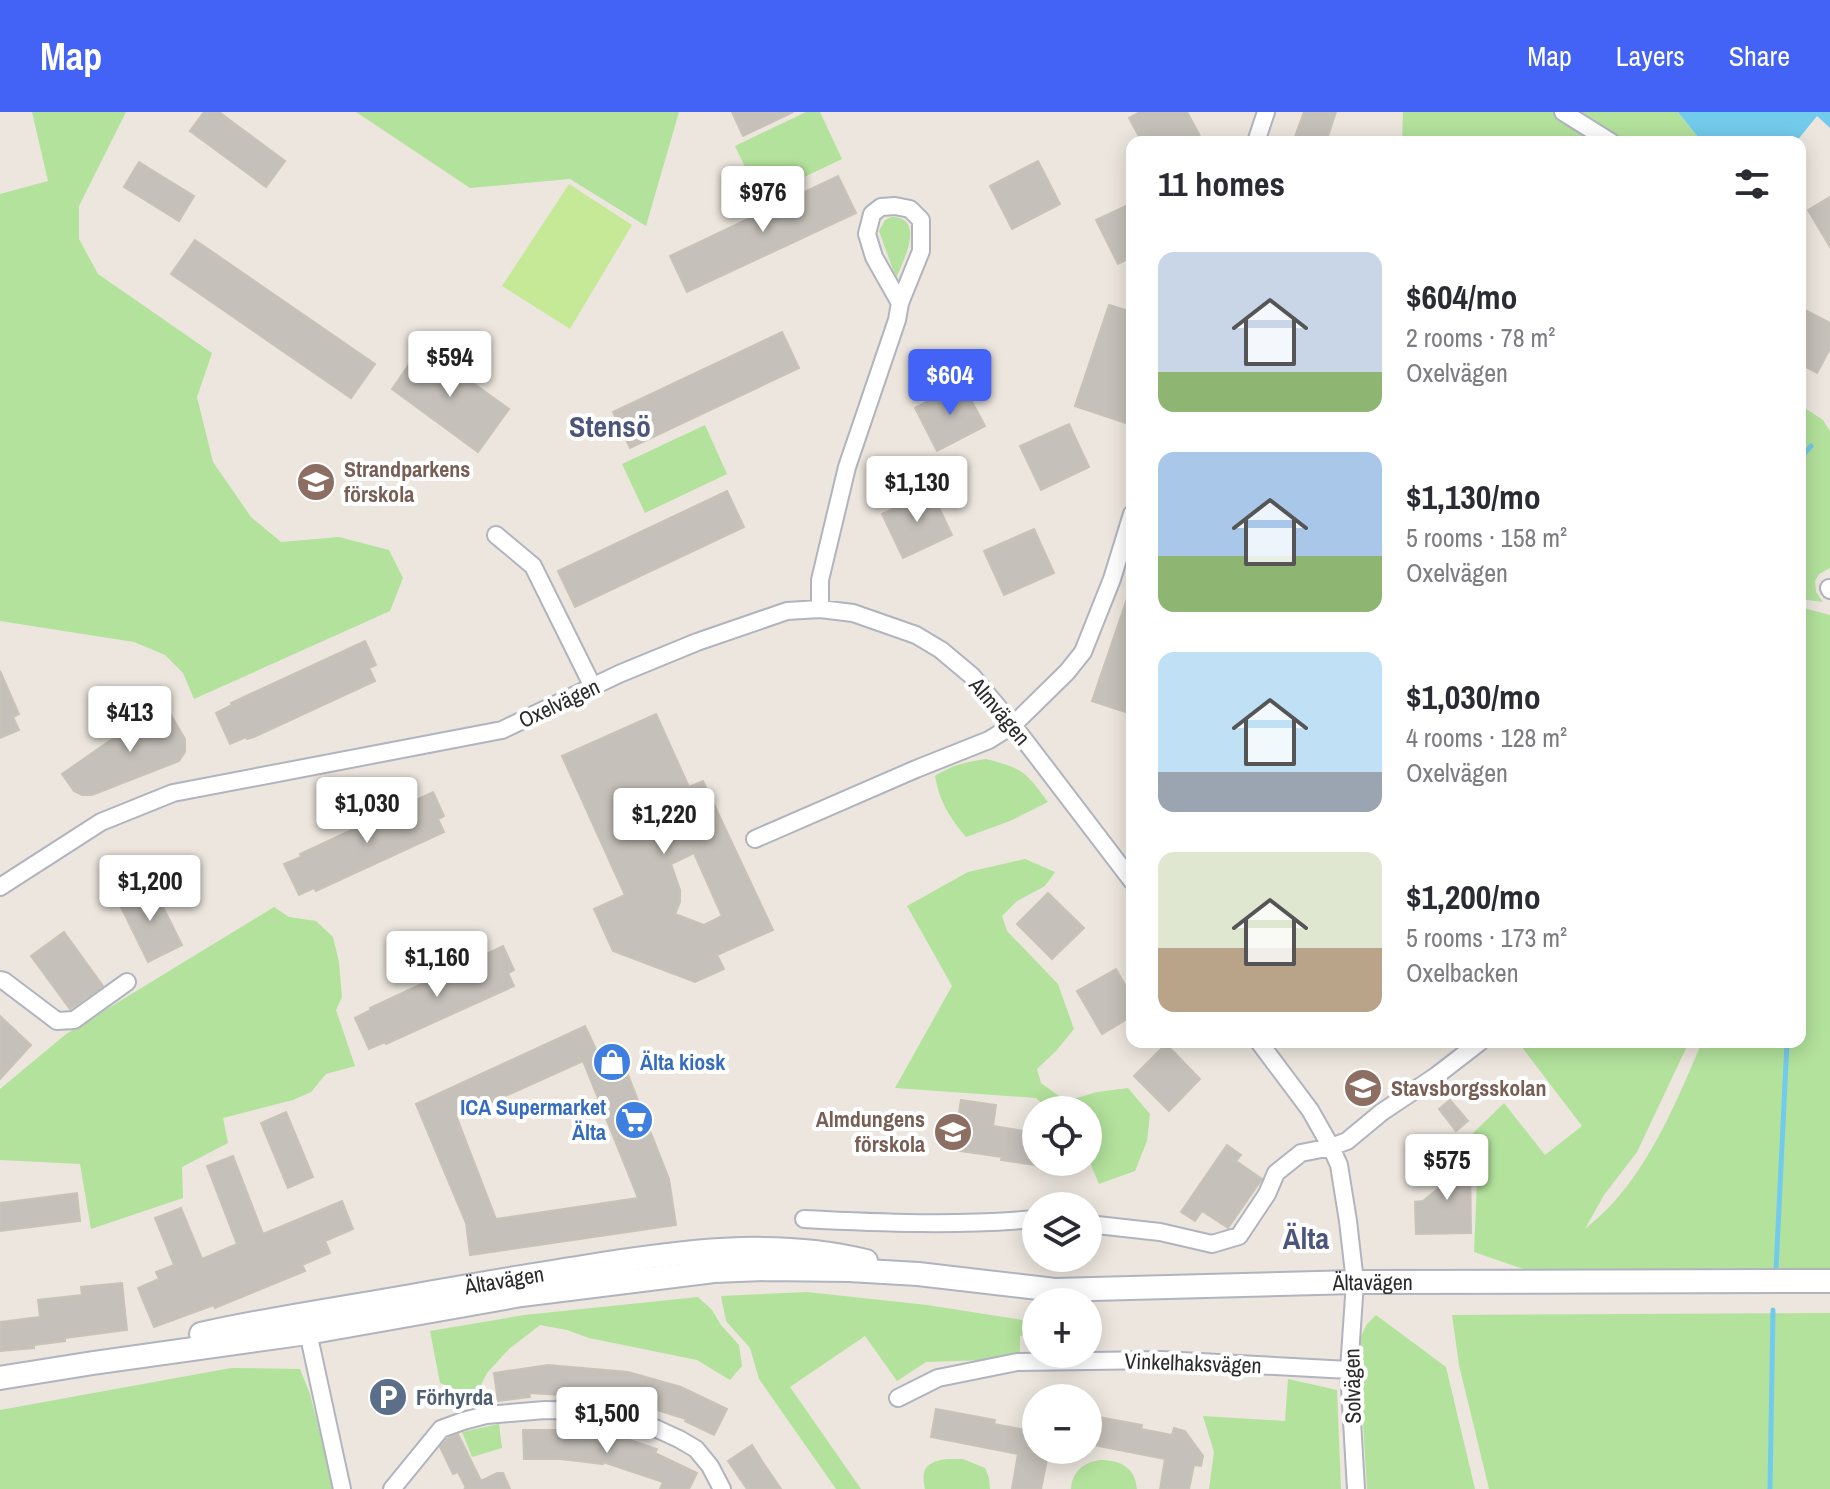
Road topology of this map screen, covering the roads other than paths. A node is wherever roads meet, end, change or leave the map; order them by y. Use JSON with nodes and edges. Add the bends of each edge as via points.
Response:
{"nodes":[{"id":1,"x":1266,"y":112,"type":"edge"},
{"id":2,"x":1563,"y":112,"type":"edge"},
{"id":3,"x":1258,"y":136,"type":"edge"},
{"id":4,"x":1601,"y":136,"type":"edge"},
{"id":5,"x":900,"y":303,"type":"junction"},
{"id":6,"x":1126,"y":534,"type":"edge"},
{"id":7,"x":496,"y":535,"type":"dead end"},
{"id":8,"x":820,"y":609,"type":"junction"},
{"id":9,"x":593,"y":687,"type":"junction"},
{"id":10,"x":1013,"y":725,"type":"junction"},
{"id":11,"x":755,"y":839,"type":"dead end"},
{"id":12,"x":1126,"y":873,"type":"edge"},
{"id":13,"x":0,"y":887,"type":"edge"},
{"id":14,"x":0,"y":980,"type":"edge"},
{"id":15,"x":127,"y":982,"type":"dead end"},
{"id":16,"x":1264,"y":1048,"type":"edge"},
{"id":17,"x":1472,"y":1048,"type":"edge"},
{"id":18,"x":1331,"y":1147,"type":"junction"},
{"id":19,"x":804,"y":1219,"type":"dead end"},
{"id":20,"x":1022,"y":1220,"type":"edge"},
{"id":21,"x":1102,"y":1226,"type":"edge"},
{"id":22,"x":1830,"y":1281,"type":"edge"},
{"id":23,"x":1355,"y":1282,"type":"junction"},
{"id":24,"x":306,"y":1324,"type":"junction"},
{"id":25,"x":1349,"y":1370,"type":"junction"},
{"id":26,"x":0,"y":1378,"type":"edge"},
{"id":27,"x":898,"y":1398,"type":"dead end"},
{"id":28,"x":342,"y":1489,"type":"edge"},
{"id":29,"x":392,"y":1489,"type":"edge"},
{"id":30,"x":722,"y":1489,"type":"edge"},
{"id":31,"x":1356,"y":1489,"type":"edge"}],
"edges":[{"from":1,"to":3,"type":"street"},
{"from":2,"to":4,"type":"street"},
{"from":5,"to":5,"type":"street","via":[[867,234],[872,214],[881,207],[910,209],[921,220],[921,251]]},
{"from":5,"to":8,"type":"street","via":[[847,467],[820,580]]},
{"from":6,"to":10,"type":"street","via":[[1083,652]]},
{"from":7,"to":9,"type":"street","via":[[533,566]]},
{"from":8,"to":9,"type":"street","name":"Oxelvägen","via":[[787,611]]},
{"from":8,"to":10,"type":"street","name":"Almvägen","via":[[853,613],[916,635],[941,650],[972,676]]},
{"from":9,"to":13,"type":"street","name":"Oxelvägen","via":[[502,730],[173,793],[101,822]]},
{"from":10,"to":11,"type":"street","via":[[989,740]]},
{"from":10,"to":12,"type":"street","name":"Almvägen"},
{"from":14,"to":15,"type":"street","via":[[57,1021],[74,1020]]},
{"from":16,"to":18,"type":"street"},
{"from":17,"to":18,"type":"street","via":[[1347,1141]]},
{"from":18,"to":21,"type":"street","via":[[1301,1153],[1276,1173],[1239,1236],[1212,1244]]},
{"from":18,"to":23,"type":"street","via":[[1339,1165]]},
{"from":19,"to":20,"type":"street","via":[[977,1224]]},
{"from":22,"to":23,"type":"main road","name":"Ältavägen"},
{"from":23,"to":24,"type":"main road","name":"Ältavägen","via":[[1055,1290],[918,1274],[765,1269],[685,1274]]},
{"from":23,"to":25,"type":"street","name":"Solvägen"},
{"from":24,"to":26,"type":"main road","name":"Ältavägen","via":[[261,1321],[93,1363]]},
{"from":24,"to":28,"type":"street"},
{"from":25,"to":27,"type":"street","name":"Vinkelhaksvägen","via":[[1162,1360],[1017,1362],[938,1378]]},
{"from":25,"to":31,"type":"street","name":"Solvägen"},
{"from":29,"to":30,"type":"street","via":[[441,1429],[486,1415],[545,1410],[589,1411],[655,1428],[696,1449]]}]}
